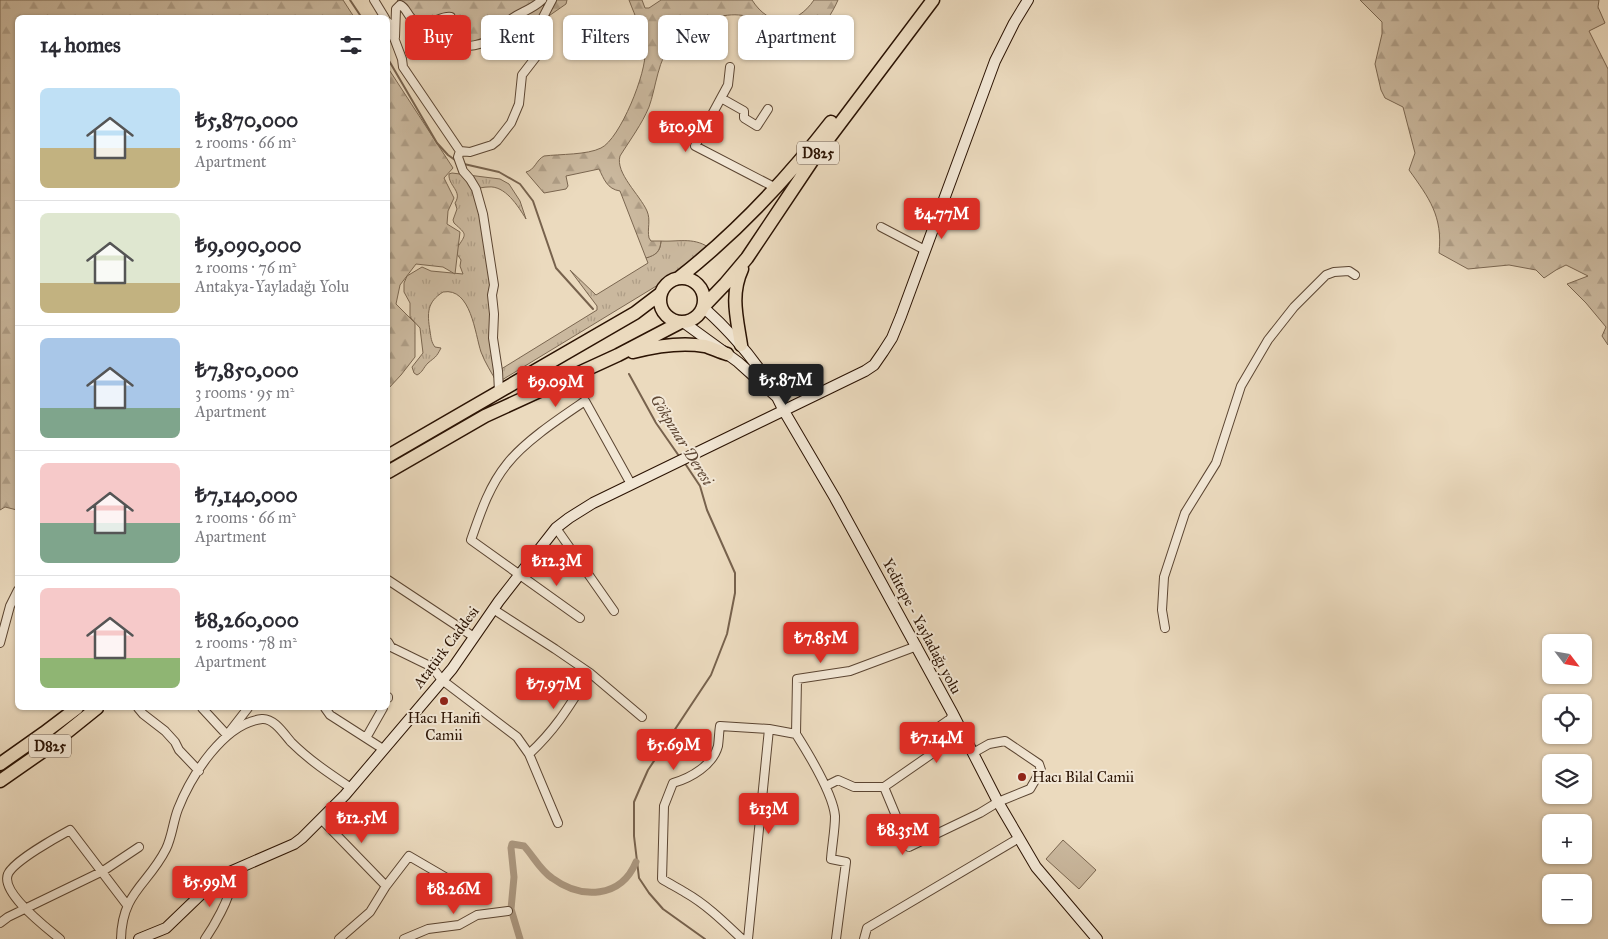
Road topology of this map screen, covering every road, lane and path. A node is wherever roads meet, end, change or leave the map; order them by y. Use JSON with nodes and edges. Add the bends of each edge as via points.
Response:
{"nodes":[{"id":1,"x":374,"y":0,"type":"edge"},
{"id":2,"x":542,"y":0,"type":"edge"},
{"id":3,"x":552,"y":0,"type":"edge"},
{"id":4,"x":922,"y":0,"type":"edge"},
{"id":5,"x":933,"y":0,"type":"edge"},
{"id":6,"x":1028,"y":0,"type":"edge"},
{"id":7,"x":383,"y":15,"type":"edge"},
{"id":8,"x":390,"y":28,"type":"edge"},
{"id":9,"x":394,"y":41,"type":"junction"},
{"id":10,"x":730,"y":67,"type":"dead end"},
{"id":11,"x":721,"y":98,"type":"junction"},
{"id":12,"x":768,"y":109,"type":"dead end"},
{"id":13,"x":459,"y":154,"type":"junction"},
{"id":14,"x":776,"y":188,"type":"junction"},
{"id":15,"x":881,"y":227,"type":"dead end"},
{"id":16,"x":925,"y":250,"type":"junction"},
{"id":17,"x":747,"y":258,"type":"junction"},
{"id":18,"x":1355,"y":275,"type":"dead end"},
{"id":19,"x":680,"y":277,"type":"junction"},
{"id":20,"x":660,"y":294,"type":"junction"},
{"id":21,"x":703,"y":307,"type":"junction"},
{"id":22,"x":682,"y":322,"type":"junction"},
{"id":23,"x":740,"y":345,"type":"junction"},
{"id":24,"x":727,"y":354,"type":"junction"},
{"id":25,"x":618,"y":355,"type":"junction"},
{"id":26,"x":499,"y":392,"type":"junction"},
{"id":27,"x":777,"y":397,"type":"junction"},
{"id":28,"x":784,"y":411,"type":"junction"},
{"id":29,"x":390,"y":455,"type":"edge"},
{"id":30,"x":390,"y":471,"type":"edge"},
{"id":31,"x":631,"y":484,"type":"junction"},
{"id":32,"x":556,"y":528,"type":"junction"},
{"id":33,"x":519,"y":576,"type":"junction"},
{"id":34,"x":390,"y":581,"type":"edge"},
{"id":35,"x":15,"y":596,"type":"edge"},
{"id":36,"x":493,"y":609,"type":"junction"},
{"id":37,"x":614,"y":612,"type":"dead end"},
{"id":38,"x":580,"y":618,"type":"dead end"},
{"id":39,"x":1165,"y":628,"type":"dead end"},
{"id":40,"x":474,"y":637,"type":"junction"},
{"id":41,"x":0,"y":643,"type":"edge"},
{"id":42,"x":917,"y":646,"type":"junction"},
{"id":43,"x":390,"y":647,"type":"edge"},
{"id":44,"x":590,"y":674,"type":"junction"},
{"id":45,"x":442,"y":680,"type":"junction"},
{"id":46,"x":75,"y":710,"type":"edge"},
{"id":47,"x":95,"y":710,"type":"edge"},
{"id":48,"x":140,"y":710,"type":"edge"},
{"id":49,"x":204,"y":710,"type":"edge"},
{"id":50,"x":246,"y":710,"type":"edge"},
{"id":51,"x":326,"y":710,"type":"edge"},
{"id":52,"x":382,"y":710,"type":"edge"},
{"id":53,"x":953,"y":714,"type":"junction"},
{"id":54,"x":642,"y":717,"type":"dead end"},
{"id":55,"x":769,"y":730,"type":"junction"},
{"id":56,"x":796,"y":734,"type":"junction"},
{"id":57,"x":227,"y":735,"type":"junction"},
{"id":58,"x":366,"y":738,"type":"junction"},
{"id":59,"x":383,"y":749,"type":"junction"},
{"id":60,"x":973,"y":753,"type":"junction"},
{"id":61,"x":529,"y":754,"type":"junction"},
{"id":62,"x":0,"y":764,"type":"edge"},
{"id":63,"x":198,"y":771,"type":"junction"},
{"id":64,"x":0,"y":781,"type":"edge"},
{"id":65,"x":826,"y":786,"type":"junction"},
{"id":66,"x":884,"y":787,"type":"junction"},
{"id":67,"x":351,"y":788,"type":"junction"},
{"id":68,"x":998,"y":802,"type":"junction"},
{"id":69,"x":321,"y":819,"type":"junction"},
{"id":70,"x":558,"y":823,"type":"dead end"},
{"id":71,"x":1019,"y":838,"type":"junction"},
{"id":72,"x":139,"y":847,"type":"dead end"},
{"id":73,"x":103,"y":871,"type":"junction"},
{"id":74,"x":225,"y":874,"type":"junction"},
{"id":75,"x":386,"y":886,"type":"junction"},
{"id":76,"x":469,"y":891,"type":"dead end"},
{"id":77,"x":127,"y":905,"type":"junction"},
{"id":78,"x":24,"y":909,"type":"junction"},
{"id":79,"x":508,"y":911,"type":"dead end"},
{"id":80,"x":0,"y":923,"type":"edge"},
{"id":81,"x":60,"y":939,"type":"edge"},
{"id":82,"x":121,"y":939,"type":"edge"},
{"id":83,"x":139,"y":939,"type":"edge"},
{"id":84,"x":205,"y":939,"type":"edge"},
{"id":85,"x":339,"y":939,"type":"edge"},
{"id":86,"x":404,"y":939,"type":"edge"},
{"id":87,"x":742,"y":939,"type":"edge"},
{"id":88,"x":748,"y":939,"type":"edge"},
{"id":89,"x":836,"y":939,"type":"edge"},
{"id":90,"x":864,"y":939,"type":"edge"},
{"id":91,"x":1097,"y":939,"type":"edge"}],
"edges":[{"from":1,"to":7,"type":"street"},
{"from":2,"to":9,"type":"street","via":[[507,22],[490,40],[464,46],[450,39],[451,17],[419,23],[409,17],[400,5],[396,10]]},
{"from":3,"to":13,"type":"street","via":[[542,19],[539,53],[521,76],[519,104],[511,123],[492,145]]},
{"from":4,"to":14,"type":"highway","number":"D825","via":[[830,124]]},
{"from":5,"to":17,"type":"highway","number":"D825","via":[[814,158]]},
{"from":6,"to":16,"type":"main road","name":"Atatürk Caddesi","via":[[991,70]]},
{"from":8,"to":9,"type":"street"},
{"from":9,"to":13,"type":"street","via":[[403,67]]},
{"from":10,"to":11,"type":"street","via":[[730,80]]},
{"from":11,"to":12,"type":"street","via":[[744,111],[744,118],[757,126]]},
{"from":11,"to":14,"type":"street","via":[[695,146]]},
{"from":13,"to":26,"type":"street","via":[[463,171],[476,189],[486,223],[494,285],[493,338]]},
{"from":14,"to":19,"type":"highway","number":"D825","via":[[726,239]]},
{"from":15,"to":16,"type":"street"},
{"from":16,"to":28,"type":"main road","name":"Atatürk Caddesi","via":[[892,338],[874,365]]},
{"from":17,"to":21,"type":"highway","number":"D825"},
{"from":17,"to":23,"type":"highway","via":[[738,277],[734,302]]},
{"from":18,"to":39,"type":"street","via":[[1348,271],[1326,275],[1294,307],[1268,340],[1241,386],[1216,463],[1185,513],[1164,577],[1162,610]]},
{"from":19,"to":20,"type":"highway","via":[[668,282]]},
{"from":19,"to":21,"type":"highway","via":[[700,287]]},
{"from":20,"to":22,"type":"highway","via":[[660,307],[664,313],[674,321]]},
{"from":20,"to":26,"type":"highway","via":[[635,313]]},
{"from":21,"to":22,"type":"highway","via":[[693,319]]},
{"from":21,"to":23,"type":"main road","name":"Yeditepe - Yayladağı yolu"},
{"from":22,"to":24,"type":"main road","name":"Yeditepe - Yayladağı yolu"},
{"from":22,"to":25,"type":"highway"},
{"from":23,"to":27,"type":"main road","name":"Yeditepe - Yayladağı yolu","via":[[765,375]]},
{"from":24,"to":25,"type":"highway","via":[[706,346],[690,345],[653,347]]},
{"from":24,"to":27,"type":"main road","name":"Yeditepe - Yayladağı yolu"},
{"from":25,"to":30,"type":"highway","via":[[485,416]]},
{"from":26,"to":29,"type":"highway"},
{"from":27,"to":28,"type":"main road","name":"Yeditepe - Yayladağı yolu"},
{"from":28,"to":31,"type":"main road","name":"Atatürk Caddesi"},
{"from":28,"to":42,"type":"main road","name":"Yeditepe - Yayladağı yolu"},
{"from":31,"to":32,"type":"main road","name":"Atatürk Caddesi","via":[[580,510]]},
{"from":31,"to":33,"type":"street","via":[[585,401],[523,448],[506,464],[485,500],[471,540]]},
{"from":32,"to":33,"type":"main road","name":"Atatürk Caddesi"},
{"from":32,"to":37,"type":"street"},
{"from":33,"to":36,"type":"main road","name":"Atatürk Caddesi"},
{"from":33,"to":38,"type":"street"},
{"from":34,"to":40,"type":"street"},
{"from":35,"to":41,"type":"street"},
{"from":36,"to":40,"type":"main road","name":"Atatürk Caddesi"},
{"from":36,"to":44,"type":"street"},
{"from":40,"to":45,"type":"main road","name":"Atatürk Caddesi"},
{"from":42,"to":53,"type":"main road","name":"Yeditepe - Yayladağı yolu"},
{"from":42,"to":56,"type":"street","via":[[850,671],[797,679]]},
{"from":43,"to":45,"type":"street","via":[[432,667]]},
{"from":44,"to":54,"type":"street"},
{"from":44,"to":61,"type":"street","via":[[548,737]]},
{"from":45,"to":59,"type":"main road","name":"Atatürk Caddesi"},
{"from":45,"to":61,"type":"street","via":[[517,737]]},
{"from":46,"to":62,"type":"highway","number":"D825"},
{"from":47,"to":64,"type":"highway","number":"D825"},
{"from":48,"to":63,"type":"street","via":[[165,731]]},
{"from":49,"to":57,"type":"street"},
{"from":50,"to":57,"type":"street"},
{"from":51,"to":58,"type":"street"},
{"from":52,"to":58,"type":"street"},
{"from":53,"to":60,"type":"main road","name":"Yeditepe - Yayladağı yolu"},
{"from":53,"to":66,"type":"street","via":[[937,728],[942,744]]},
{"from":55,"to":56,"type":"street"},
{"from":55,"to":87,"type":"street","via":[[720,726],[718,747],[705,766],[673,783],[664,806],[662,879],[712,911]]},
{"from":55,"to":88,"type":"street"},
{"from":56,"to":65,"type":"street"},
{"from":57,"to":63,"type":"street"},
{"from":57,"to":67,"type":"street","via":[[242,725],[270,720],[301,753]]},
{"from":58,"to":59,"type":"street"},
{"from":59,"to":67,"type":"main road","name":"Atatürk Caddesi"},
{"from":60,"to":68,"type":"main road","name":"Yeditepe - Yayladağı yolu"},
{"from":60,"to":68,"type":"street","via":[[988,744],[1005,740],[1039,764],[1041,770],[1030,789]]},
{"from":61,"to":70,"type":"street"},
{"from":63,"to":77,"type":"street","via":[[178,809],[166,849]]},
{"from":65,"to":66,"type":"street","via":[[838,780],[854,786]]},
{"from":65,"to":89,"type":"street","via":[[835,814],[831,859],[846,862]]},
{"from":66,"to":68,"type":"street","via":[[910,847]]},
{"from":67,"to":69,"type":"main road","name":"Atatürk Caddesi"},
{"from":68,"to":71,"type":"main road","name":"Yeditepe - Yayladağı yolu"},
{"from":69,"to":74,"type":"main road","name":"Atatürk Caddesi","via":[[294,844]]},
{"from":69,"to":75,"type":"street"},
{"from":71,"to":90,"type":"street","via":[[867,928]]},
{"from":71,"to":91,"type":"main road","name":"Yeditepe - Yayladağı yolu","via":[[1036,867]]},
{"from":72,"to":73,"type":"street"},
{"from":73,"to":77,"type":"street"},
{"from":73,"to":78,"type":"street"},
{"from":73,"to":78,"type":"street","via":[[70,830],[49,841],[8,873],[7,883]]},
{"from":74,"to":83,"type":"main road","name":"Atatürk Caddesi","via":[[166,928]]},
{"from":74,"to":84,"type":"street","via":[[230,882],[230,891]]},
{"from":75,"to":76,"type":"street","via":[[409,856]]},
{"from":75,"to":85,"type":"street","via":[[370,912]]},
{"from":77,"to":82,"type":"street"},
{"from":78,"to":80,"type":"street"},
{"from":78,"to":81,"type":"street"},
{"from":79,"to":86,"type":"street","via":[[477,915],[459,925],[428,929]]}]}
